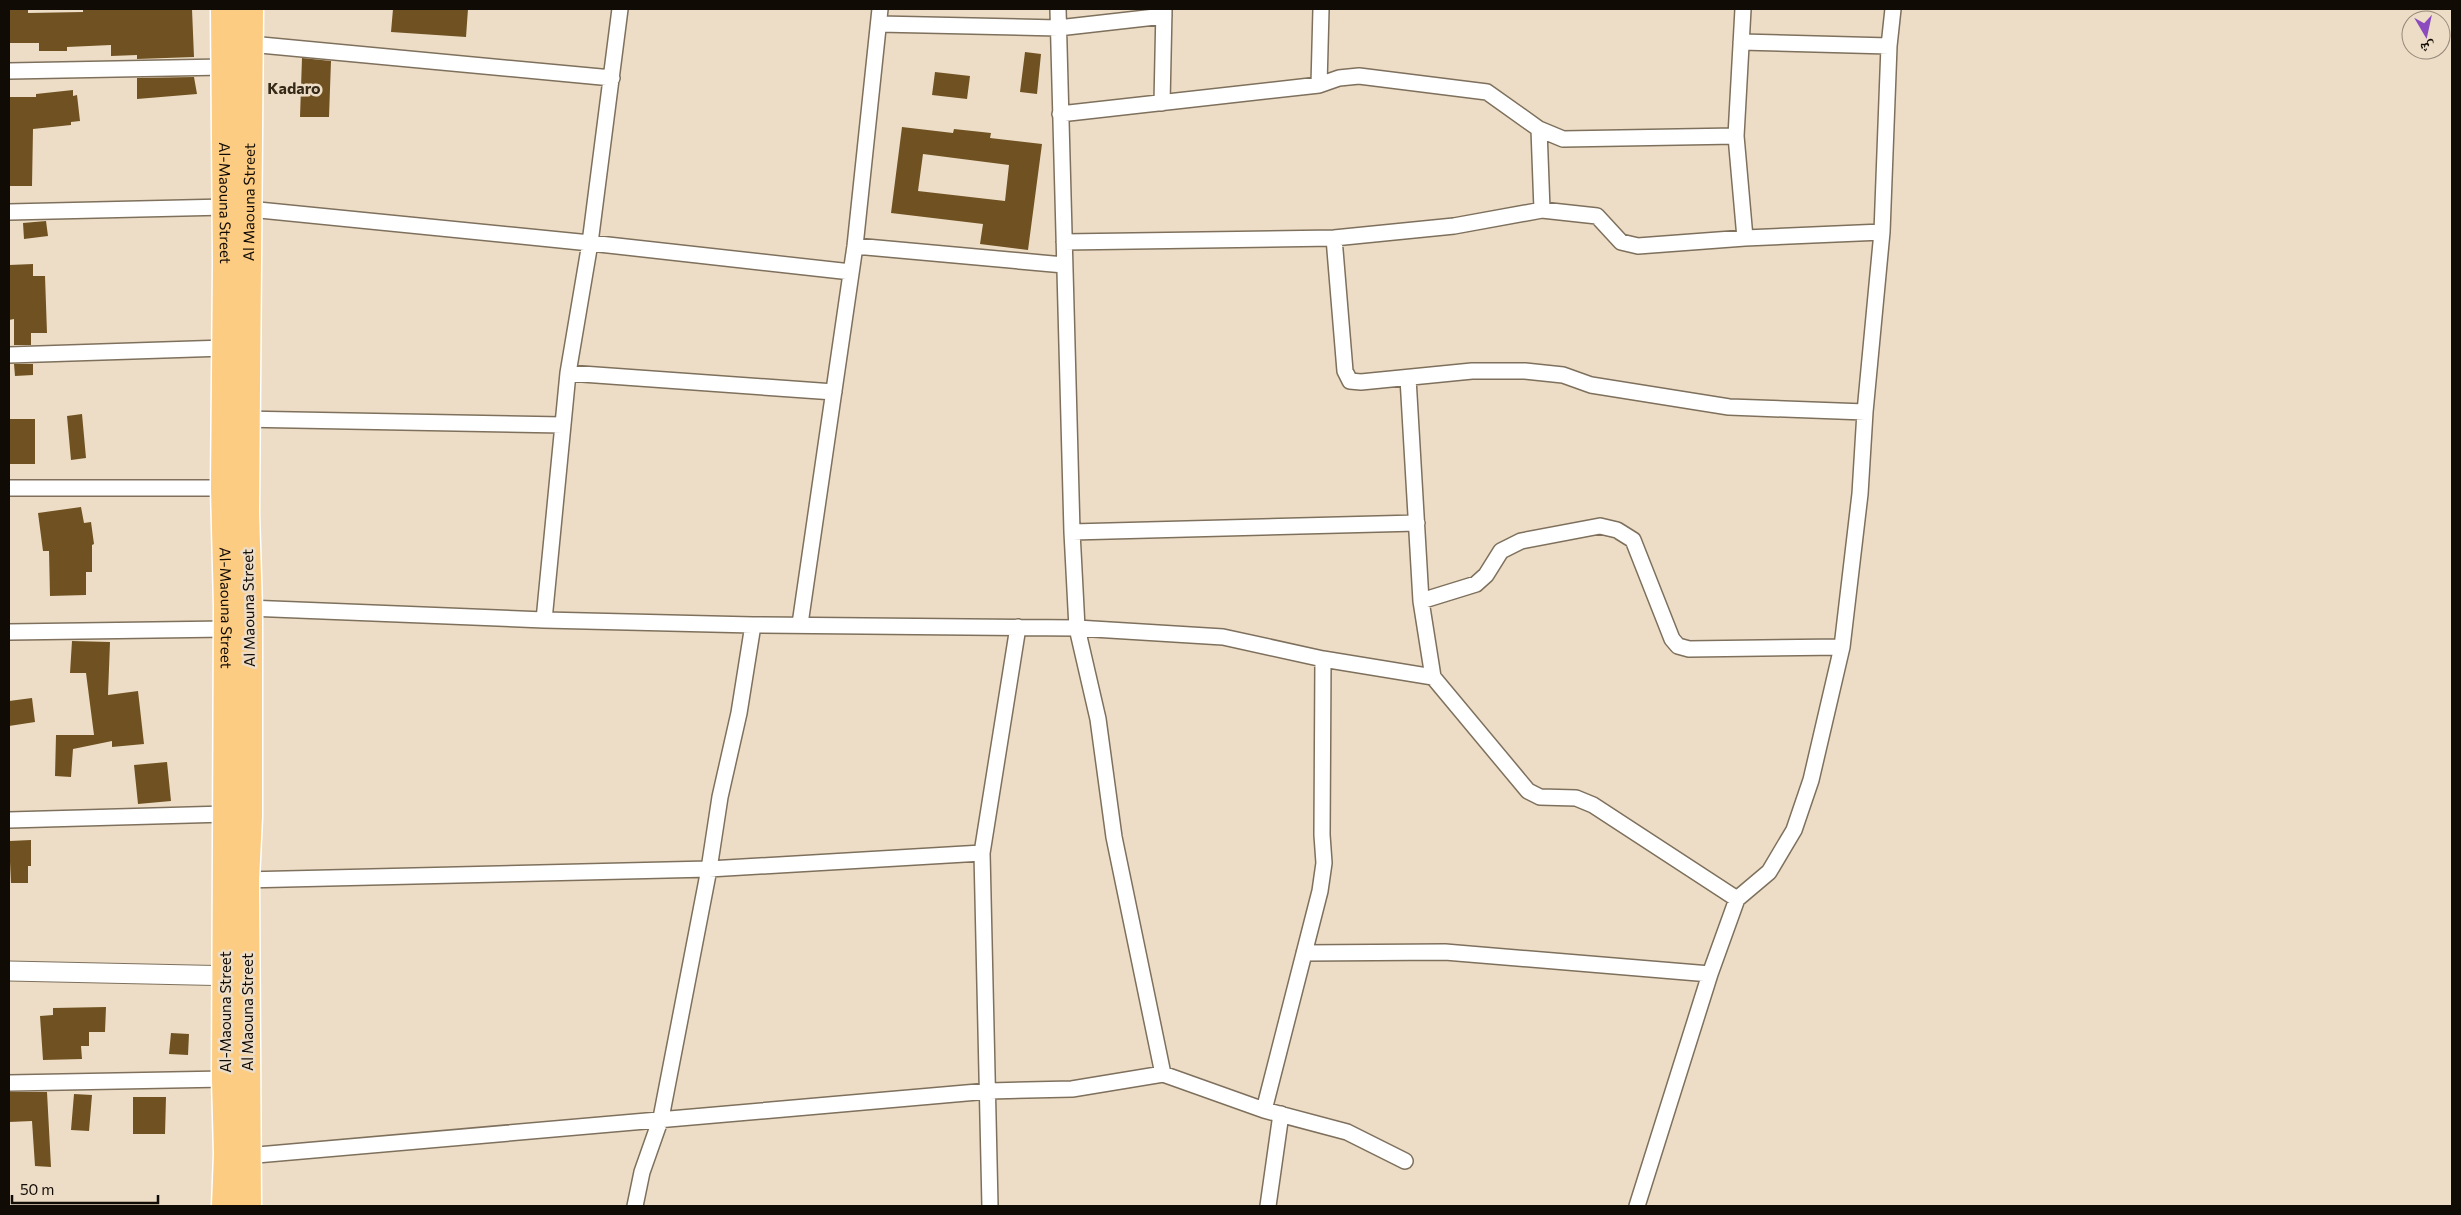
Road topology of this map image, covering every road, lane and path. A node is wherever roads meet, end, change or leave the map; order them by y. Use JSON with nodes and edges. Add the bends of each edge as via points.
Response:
{"nodes":[{"id":1,"x":224,"y":9,"type":"edge"},
{"id":2,"x":250,"y":9,"type":"edge"},
{"id":3,"x":620,"y":9,"type":"edge"},
{"id":4,"x":880,"y":9,"type":"edge"},
{"id":5,"x":1058,"y":9,"type":"edge"},
{"id":6,"x":1321,"y":9,"type":"edge"},
{"id":7,"x":1742,"y":9,"type":"edge"},
{"id":8,"x":1893,"y":9,"type":"edge"},
{"id":9,"x":1164,"y":12,"type":"edge"},
{"id":10,"x":879,"y":24,"type":"junction"},
{"id":11,"x":1058,"y":28,"type":"junction"},
{"id":12,"x":1741,"y":42,"type":"junction"},
{"id":13,"x":250,"y":44,"type":"junction"},
{"id":14,"x":1889,"y":46,"type":"junction"},
{"id":15,"x":224,"y":68,"type":"junction"},
{"id":16,"x":9,"y":71,"type":"edge"},
{"id":17,"x":612,"y":78,"type":"junction"},
{"id":18,"x":1319,"y":85,"type":"junction"},
{"id":19,"x":1162,"y":103,"type":"junction"},
{"id":20,"x":1060,"y":114,"type":"junction"},
{"id":21,"x":1538,"y":129,"type":"junction"},
{"id":22,"x":1736,"y":136,"type":"junction"},
{"id":23,"x":238,"y":208,"type":"junction"},
{"id":24,"x":1542,"y":210,"type":"junction"},
{"id":25,"x":9,"y":212,"type":"edge"},
{"id":26,"x":1882,"y":232,"type":"junction"},
{"id":27,"x":1334,"y":238,"type":"junction"},
{"id":28,"x":1745,"y":238,"type":"junction"},
{"id":29,"x":1064,"y":242,"type":"junction"},
{"id":30,"x":590,"y":243,"type":"junction"},
{"id":31,"x":855,"y":246,"type":"junction"},
{"id":32,"x":237,"y":265,"type":"junction"},
{"id":33,"x":1064,"y":265,"type":"junction"},
{"id":34,"x":851,"y":272,"type":"junction"},
{"id":35,"x":225,"y":348,"type":"junction"},
{"id":36,"x":9,"y":354,"type":"edge"},
{"id":37,"x":568,"y":373,"type":"junction"},
{"id":38,"x":1408,"y":378,"type":"junction"},
{"id":39,"x":834,"y":392,"type":"junction"},
{"id":40,"x":1865,"y":412,"type":"junction"},
{"id":41,"x":247,"y":419,"type":"junction"},
{"id":42,"x":563,"y":425,"type":"junction"},
{"id":43,"x":9,"y":488,"type":"edge"},
{"id":44,"x":224,"y":488,"type":"junction"},
{"id":45,"x":1417,"y":523,"type":"junction"},
{"id":46,"x":1072,"y":532,"type":"junction"},
{"id":47,"x":1421,"y":601,"type":"junction"},
{"id":48,"x":249,"y":608,"type":"junction"},
{"id":49,"x":544,"y":620,"type":"junction"},
{"id":50,"x":800,"y":624,"type":"junction"},
{"id":51,"x":754,"y":625,"type":"junction"},
{"id":52,"x":1018,"y":627,"type":"junction"},
{"id":53,"x":1077,"y":628,"type":"junction"},
{"id":54,"x":226,"y":630,"type":"junction"},
{"id":55,"x":9,"y":632,"type":"edge"},
{"id":56,"x":1842,"y":647,"type":"junction"},
{"id":57,"x":1323,"y":659,"type":"junction"},
{"id":58,"x":1433,"y":677,"type":"junction"},
{"id":59,"x":226,"y":814,"type":"junction"},
{"id":60,"x":9,"y":820,"type":"edge"},
{"id":61,"x":982,"y":853,"type":"junction"},
{"id":62,"x":709,"y":869,"type":"junction"},
{"id":63,"x":246,"y":880,"type":"junction"},
{"id":64,"x":1737,"y":899,"type":"junction"},
{"id":65,"x":1304,"y":953,"type":"junction"},
{"id":66,"x":9,"y":971,"type":"edge"},
{"id":67,"x":1710,"y":974,"type":"junction"},
{"id":68,"x":236,"y":976,"type":"junction"},
{"id":69,"x":1163,"y":1074,"type":"junction"},
{"id":70,"x":225,"y":1079,"type":"junction"},
{"id":71,"x":9,"y":1082,"type":"edge"},
{"id":72,"x":988,"y":1091,"type":"junction"},
{"id":73,"x":1264,"y":1110,"type":"junction"},
{"id":74,"x":1281,"y":1114,"type":"junction"},
{"id":75,"x":661,"y":1118,"type":"junction"},
{"id":76,"x":246,"y":1156,"type":"junction"},
{"id":77,"x":1406,"y":1160,"type":"dead end"},
{"id":78,"x":225,"y":1206,"type":"edge"},
{"id":79,"x":248,"y":1206,"type":"edge"},
{"id":80,"x":635,"y":1206,"type":"edge"},
{"id":81,"x":990,"y":1206,"type":"edge"},
{"id":82,"x":1268,"y":1206,"type":"edge"},
{"id":83,"x":1637,"y":1206,"type":"edge"}],
"edges":[{"from":1,"to":15,"type":"highway","name":"Al-Maouna Street"},
{"from":2,"to":13,"type":"highway","name":"Al Maouna Street"},
{"from":3,"to":17,"type":"street"},
{"from":4,"to":10,"type":"street"},
{"from":5,"to":11,"type":"street"},
{"from":6,"to":18,"type":"street"},
{"from":7,"to":12,"type":"street"},
{"from":8,"to":14,"type":"street"},
{"from":9,"to":11,"type":"street"},
{"from":9,"to":19,"type":"street"},
{"from":10,"to":11,"type":"street"},
{"from":10,"to":31,"type":"street"},
{"from":11,"to":20,"type":"street"},
{"from":12,"to":14,"type":"street"},
{"from":12,"to":22,"type":"street"},
{"from":13,"to":17,"type":"street"},
{"from":13,"to":23,"type":"highway","name":"Al Maouna Street"},
{"from":14,"to":26,"type":"street"},
{"from":15,"to":16,"type":"street"},
{"from":15,"to":23,"type":"highway","name":"Al-Maouna Street"},
{"from":17,"to":30,"type":"street"},
{"from":18,"to":19,"type":"street"},
{"from":18,"to":21,"type":"street","via":[[1358,76],[1488,92]]},
{"from":19,"to":20,"type":"street"},
{"from":20,"to":29,"type":"street"},
{"from":21,"to":22,"type":"street","via":[[1563,138]]},
{"from":21,"to":24,"type":"street"},
{"from":22,"to":28,"type":"street"},
{"from":23,"to":25,"type":"street"},
{"from":23,"to":30,"type":"street"},
{"from":23,"to":32,"type":"highway","name":"Al Maouna Street"},
{"from":24,"to":27,"type":"street","via":[[1454,226]]},
{"from":24,"to":28,"type":"street","via":[[1597,216],[1621,242],[1638,246]]},
{"from":26,"to":28,"type":"street"},
{"from":26,"to":40,"type":"street"},
{"from":27,"to":29,"type":"street"},
{"from":27,"to":38,"type":"street","via":[[1345,371],[1350,381]]},
{"from":29,"to":33,"type":"street"},
{"from":30,"to":34,"type":"street"},
{"from":30,"to":37,"type":"street"},
{"from":31,"to":33,"type":"street"},
{"from":31,"to":34,"type":"street"},
{"from":32,"to":35,"type":"highway","name":"Al-Maouna Street"},
{"from":32,"to":41,"type":"highway","name":"Al Maouna Street"},
{"from":33,"to":46,"type":"street"},
{"from":34,"to":39,"type":"street"},
{"from":35,"to":36,"type":"street"},
{"from":35,"to":44,"type":"highway","name":"Al-Maouna Street"},
{"from":37,"to":39,"type":"street"},
{"from":37,"to":42,"type":"street"},
{"from":38,"to":40,"type":"street","via":[[1472,371],[1525,371],[1563,375],[1591,385],[1729,407]]},
{"from":38,"to":45,"type":"street"},
{"from":39,"to":50,"type":"street"},
{"from":40,"to":56,"type":"street","via":[[1860,494]]},
{"from":41,"to":42,"type":"street"},
{"from":41,"to":48,"type":"highway","name":"Al Maouna Street"},
{"from":42,"to":49,"type":"street"},
{"from":43,"to":44,"type":"street"},
{"from":44,"to":54,"type":"highway","name":"Al-Maouna Street"},
{"from":45,"to":46,"type":"street"},
{"from":45,"to":47,"type":"street"},
{"from":46,"to":53,"type":"street"},
{"from":47,"to":56,"type":"street","via":[[1476,584],[1501,552],[1521,541],[1600,526],[1617,530],[1633,540],[1672,639],[1678,646],[1689,649]]},
{"from":47,"to":58,"type":"street"},
{"from":48,"to":49,"type":"street"},
{"from":48,"to":63,"type":"highway","name":"Al Maouna Street"},
{"from":49,"to":51,"type":"street"},
{"from":50,"to":51,"type":"street"},
{"from":50,"to":52,"type":"street"},
{"from":51,"to":62,"type":"street"},
{"from":52,"to":53,"type":"street"},
{"from":52,"to":61,"type":"street"},
{"from":53,"to":57,"type":"street","via":[[1223,637]]},
{"from":53,"to":69,"type":"street","via":[[1098,719],[1114,837]]},
{"from":54,"to":55,"type":"street"},
{"from":54,"to":59,"type":"highway","name":"Al-Maouna Street"},
{"from":56,"to":64,"type":"street","via":[[1811,780],[1794,830],[1769,872]]},
{"from":57,"to":58,"type":"street"},
{"from":57,"to":65,"type":"street","via":[[1324,863]]},
{"from":58,"to":64,"type":"street","via":[[1528,790],[1540,797],[1576,798],[1593,805]]},
{"from":59,"to":60,"type":"street"},
{"from":59,"to":68,"type":"highway","name":"Al-Maouna Street"},
{"from":61,"to":62,"type":"street"},
{"from":61,"to":72,"type":"street"},
{"from":62,"to":63,"type":"street"},
{"from":62,"to":75,"type":"street"},
{"from":63,"to":68,"type":"highway","name":"Al Maouna Street"},
{"from":64,"to":67,"type":"street"},
{"from":65,"to":67,"type":"street","via":[[1445,952]]},
{"from":65,"to":73,"type":"street"},
{"from":66,"to":68,"type":"street"},
{"from":67,"to":83,"type":"street"},
{"from":68,"to":70,"type":"highway","name":"Al-Maouna Street"},
{"from":68,"to":76,"type":"highway","name":"Al Maouna Street"},
{"from":69,"to":72,"type":"street","via":[[1072,1089]]},
{"from":69,"to":73,"type":"street"},
{"from":70,"to":71,"type":"street"},
{"from":70,"to":78,"type":"highway","name":"Al-Maouna Street","via":[[228,1154]]},
{"from":72,"to":75,"type":"street"},
{"from":72,"to":81,"type":"street"},
{"from":73,"to":74,"type":"street"},
{"from":74,"to":77,"type":"street","via":[[1347,1132]]},
{"from":74,"to":82,"type":"street"},
{"from":75,"to":76,"type":"street"},
{"from":75,"to":80,"type":"street","via":[[642,1172]]},
{"from":76,"to":79,"type":"highway","name":"Al Maouna Street"}]}
